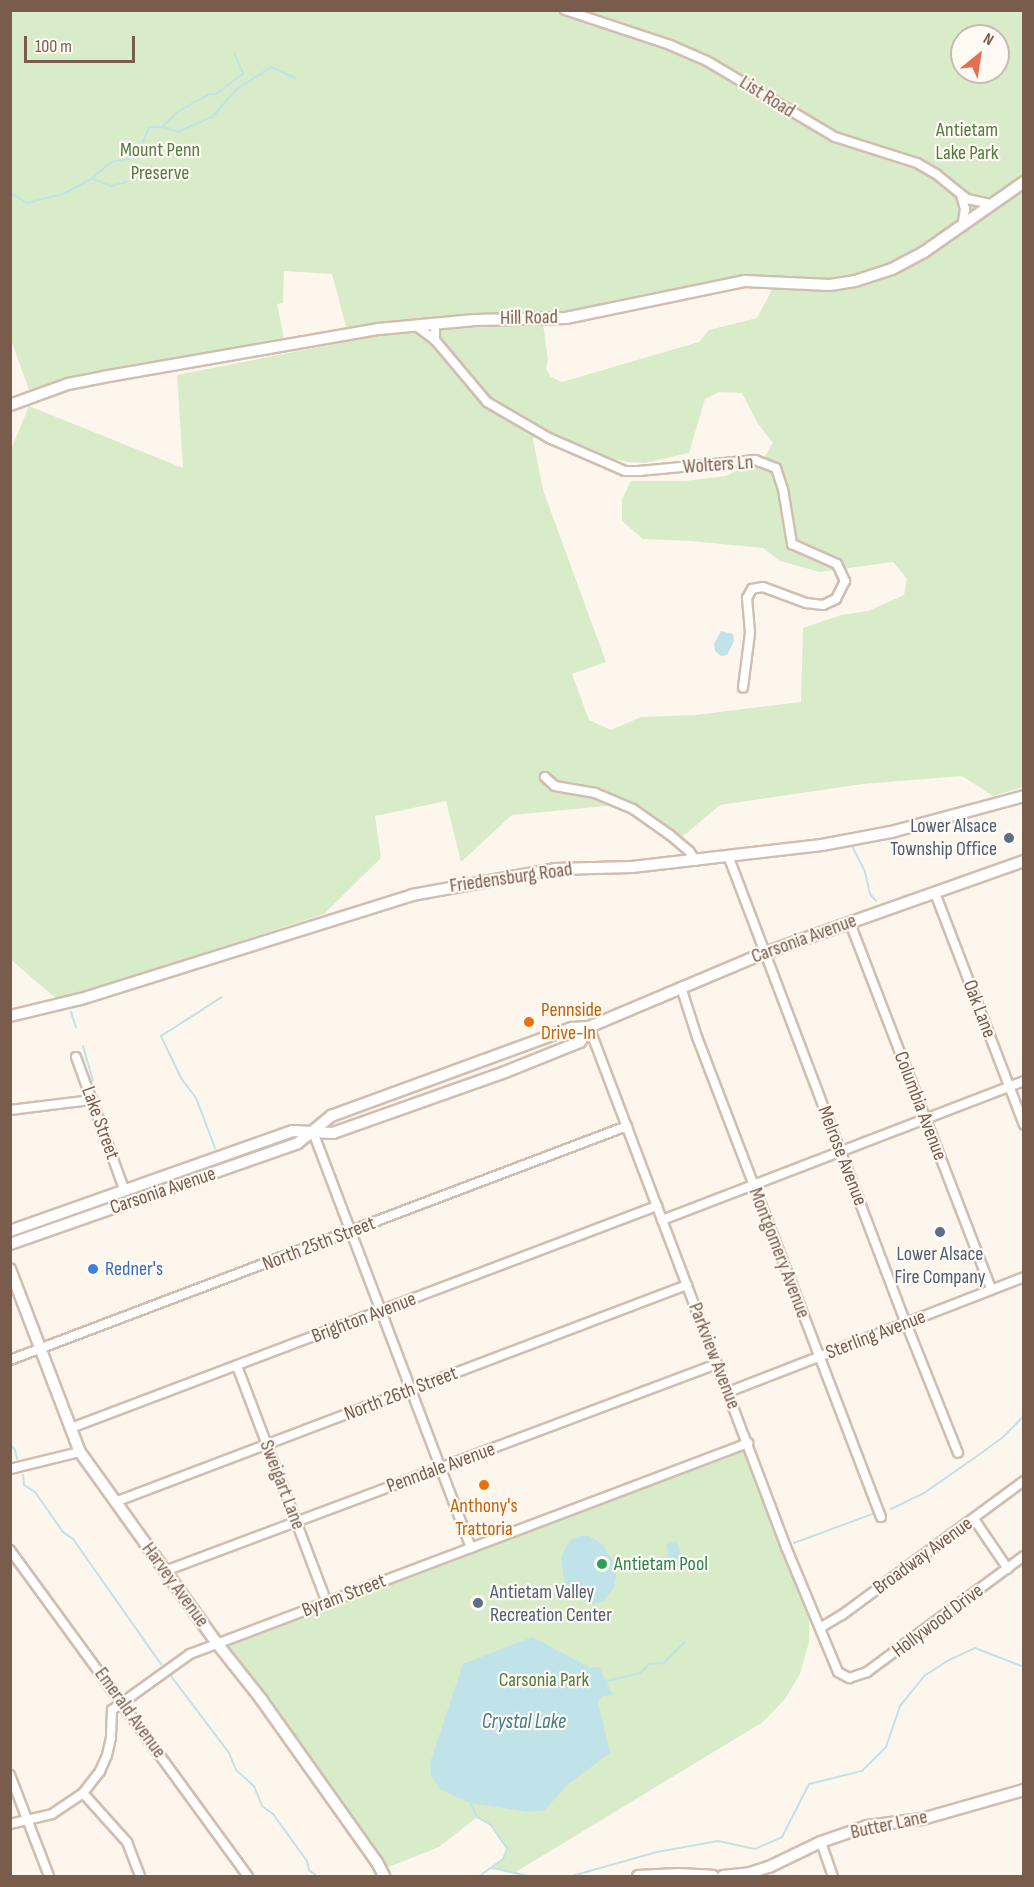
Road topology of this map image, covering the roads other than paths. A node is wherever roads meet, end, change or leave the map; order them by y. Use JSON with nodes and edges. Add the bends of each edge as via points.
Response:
{"nodes":[{"id":1,"x":565,"y":10,"type":"edge"},
{"id":2,"x":1023,"y":182,"type":"edge"},
{"id":3,"x":961,"y":195,"type":"junction"},
{"id":4,"x":992,"y":204,"type":"junction"},
{"id":5,"x":963,"y":222,"type":"junction"},
{"id":6,"x":435,"y":323,"type":"junction"},
{"id":7,"x":415,"y":325,"type":"junction"},
{"id":8,"x":435,"y":340,"type":"junction"},
{"id":9,"x":10,"y":405,"type":"edge"},
{"id":10,"x":744,"y":688,"type":"dead end"},
{"id":11,"x":544,"y":777,"type":"dead end"},
{"id":12,"x":1023,"y":796,"type":"edge"},
{"id":13,"x":729,"y":858,"type":"junction"},
{"id":14,"x":696,"y":861,"type":"junction"},
{"id":15,"x":1023,"y":861,"type":"edge"},
{"id":16,"x":935,"y":893,"type":"junction"},
{"id":17,"x":850,"y":923,"type":"junction"},
{"id":18,"x":764,"y":953,"type":"junction"},
{"id":19,"x":681,"y":987,"type":"junction"},
{"id":20,"x":10,"y":1016,"type":"edge"},
{"id":21,"x":589,"y":1027,"type":"junction"},
{"id":22,"x":76,"y":1057,"type":"dead end"},
{"id":23,"x":1023,"y":1081,"type":"edge"},
{"id":24,"x":1009,"y":1086,"type":"junction"},
{"id":25,"x":92,"y":1100,"type":"junction"},
{"id":26,"x":10,"y":1110,"type":"edge"},
{"id":27,"x":925,"y":1119,"type":"junction"},
{"id":28,"x":1023,"y":1125,"type":"edge"},
{"id":29,"x":627,"y":1126,"type":"junction"},
{"id":30,"x":313,"y":1132,"type":"junction"},
{"id":31,"x":840,"y":1152,"type":"junction"},
{"id":32,"x":754,"y":1185,"type":"junction"},
{"id":33,"x":124,"y":1189,"type":"junction"},
{"id":34,"x":657,"y":1206,"type":"junction"},
{"id":35,"x":662,"y":1220,"type":"junction"},
{"id":36,"x":10,"y":1231,"type":"edge"},
{"id":37,"x":350,"y":1233,"type":"junction"},
{"id":38,"x":10,"y":1244,"type":"edge"},
{"id":39,"x":10,"y":1269,"type":"edge"},
{"id":40,"x":1023,"y":1277,"type":"edge"},
{"id":41,"x":687,"y":1285,"type":"junction"},
{"id":42,"x":991,"y":1289,"type":"junction"},
{"id":43,"x":380,"y":1312,"type":"junction"},
{"id":44,"x":906,"y":1324,"type":"junction"},
{"id":45,"x":42,"y":1348,"type":"junction"},
{"id":46,"x":819,"y":1357,"type":"junction"},
{"id":47,"x":10,"y":1360,"type":"edge"},
{"id":48,"x":717,"y":1364,"type":"junction"},
{"id":49,"x":237,"y":1366,"type":"junction"},
{"id":50,"x":410,"y":1391,"type":"junction"},
{"id":51,"x":728,"y":1392,"type":"junction"},
{"id":52,"x":71,"y":1428,"type":"junction"},
{"id":53,"x":748,"y":1443,"type":"junction"},
{"id":54,"x":267,"y":1445,"type":"junction"},
{"id":55,"x":80,"y":1452,"type":"junction"},
{"id":56,"x":958,"y":1453,"type":"dead end"},
{"id":57,"x":10,"y":1469,"type":"edge"},
{"id":58,"x":440,"y":1469,"type":"junction"},
{"id":59,"x":1023,"y":1481,"type":"edge"},
{"id":60,"x":115,"y":1502,"type":"junction"},
{"id":61,"x":881,"y":1517,"type":"dead end"},
{"id":62,"x":974,"y":1519,"type":"junction"},
{"id":63,"x":296,"y":1521,"type":"junction"},
{"id":64,"x":471,"y":1548,"type":"junction"},
{"id":65,"x":11,"y":1552,"type":"edge"},
{"id":66,"x":1023,"y":1557,"type":"edge"},
{"id":67,"x":1008,"y":1569,"type":"junction"},
{"id":68,"x":165,"y":1571,"type":"junction"},
{"id":69,"x":327,"y":1603,"type":"junction"},
{"id":70,"x":820,"y":1628,"type":"junction"},
{"id":71,"x":216,"y":1642,"type":"junction"},
{"id":72,"x":849,"y":1678,"type":"joint"},
{"id":73,"x":123,"y":1702,"type":"junction"},
{"id":74,"x":10,"y":1775,"type":"edge"},
{"id":75,"x":1023,"y":1791,"type":"edge"},
{"id":76,"x":83,"y":1793,"type":"junction"},
{"id":77,"x":28,"y":1820,"type":"junction"},
{"id":78,"x":10,"y":1824,"type":"edge"},
{"id":79,"x":821,"y":1842,"type":"junction"},
{"id":80,"x":49,"y":1876,"type":"edge"},
{"id":81,"x":140,"y":1876,"type":"edge"},
{"id":82,"x":248,"y":1876,"type":"edge"},
{"id":83,"x":384,"y":1876,"type":"edge"},
{"id":84,"x":638,"y":1876,"type":"edge"},
{"id":85,"x":713,"y":1876,"type":"edge"},
{"id":86,"x":723,"y":1876,"type":"edge"},
{"id":87,"x":833,"y":1876,"type":"edge"}],
"edges":[{"from":1,"to":3,"type":"street","name":"List Road","via":[[707,61],[835,137],[925,167]]},
{"from":2,"to":4,"type":"street","name":"Hill Road"},
{"from":3,"to":4,"type":"street","name":"List Road","via":[[974,202]]},
{"from":3,"to":5,"type":"street"},
{"from":4,"to":5,"type":"street","name":"Hill Road"},
{"from":5,"to":6,"type":"street","name":"Hill Road","via":[[908,261],[855,281],[830,285],[745,281],[566,318]]},
{"from":6,"to":7,"type":"street","name":"Hill Road"},
{"from":6,"to":8,"type":"street"},
{"from":7,"to":8,"type":"street"},
{"from":7,"to":9,"type":"street","name":"Hill Road","via":[[113,375],[68,384]]},
{"from":8,"to":10,"type":"street","name":"Wolters Ln","via":[[487,402],[549,438],[625,471],[755,460],[776,468],[792,544],[837,564],[845,581],[836,599],[823,605],[763,587],[752,589],[747,598],[750,633]]},
{"from":11,"to":14,"type":"street","via":[[555,786],[595,793],[633,809],[670,835]]},
{"from":12,"to":13,"type":"street","name":"Friedensburg Road","via":[[891,832]]},
{"from":13,"to":14,"type":"street","name":"Friedensburg Road"},
{"from":13,"to":18,"type":"street","name":"Melrose Avenue"},
{"from":14,"to":20,"type":"street","name":"Friedensburg Road","via":[[555,869],[412,894],[81,999]]},
{"from":15,"to":16,"type":"street","name":"Carsonia Avenue"},
{"from":16,"to":17,"type":"street","name":"Carsonia Avenue"},
{"from":16,"to":24,"type":"street","name":"Oak Lane"},
{"from":17,"to":18,"type":"street","name":"Carsonia Avenue"},
{"from":17,"to":27,"type":"street","name":"Columbia Avenue"},
{"from":18,"to":19,"type":"street","name":"Carsonia Avenue"},
{"from":18,"to":31,"type":"street","name":"Melrose Avenue"},
{"from":19,"to":21,"type":"street","name":"Carsonia Avenue"},
{"from":19,"to":32,"type":"street","name":"Montgomery Avenue"},
{"from":21,"to":29,"type":"street","name":"Parkview Avenue"},
{"from":21,"to":30,"type":"street","name":"Carsonia Avenue","via":[[572,1028],[331,1116]]},
{"from":21,"to":30,"type":"street","name":"Carsonia Avenue","via":[[580,1042],[505,1072],[333,1132]]},
{"from":22,"to":25,"type":"street","name":"Lake Street"},
{"from":23,"to":24,"type":"street"},
{"from":24,"to":27,"type":"street"},
{"from":24,"to":28,"type":"street","name":"Oak Lane"},
{"from":25,"to":26,"type":"street"},
{"from":25,"to":33,"type":"street","name":"Lake Street"},
{"from":27,"to":31,"type":"street"},
{"from":27,"to":42,"type":"street","name":"Columbia Avenue"},
{"from":29,"to":34,"type":"street","name":"Parkview Avenue"},
{"from":29,"to":37,"type":"street","name":"North 25th Street"},
{"from":30,"to":33,"type":"street","name":"Carsonia Avenue","via":[[292,1131]]},
{"from":30,"to":37,"type":"street"},
{"from":30,"to":38,"type":"street","name":"Carsonia Avenue","via":[[298,1143]]},
{"from":31,"to":32,"type":"street"},
{"from":31,"to":44,"type":"street","name":"Melrose Avenue"},
{"from":32,"to":35,"type":"street"},
{"from":32,"to":46,"type":"street","name":"Montgomery Avenue"},
{"from":33,"to":36,"type":"street","name":"Carsonia Avenue"},
{"from":34,"to":35,"type":"street","name":"Parkview Avenue"},
{"from":34,"to":43,"type":"street","name":"Brighton Avenue"},
{"from":35,"to":41,"type":"street","name":"Parkview Avenue"},
{"from":37,"to":43,"type":"street"},
{"from":37,"to":45,"type":"street","name":"North 25th Street"},
{"from":39,"to":45,"type":"street","name":"Harvey Avenue"},
{"from":40,"to":42,"type":"street","name":"Sterling Avenue"},
{"from":41,"to":48,"type":"street","name":"Parkview Avenue"},
{"from":41,"to":50,"type":"street","name":"North 26th Street"},
{"from":42,"to":44,"type":"street","name":"Sterling Avenue"},
{"from":43,"to":49,"type":"street","name":"Brighton Avenue"},
{"from":43,"to":50,"type":"street"},
{"from":44,"to":46,"type":"street","name":"Sterling Avenue"},
{"from":44,"to":56,"type":"street","name":"Melrose Avenue"},
{"from":45,"to":47,"type":"street","name":"North 25th Street"},
{"from":45,"to":52,"type":"street","name":"Harvey Avenue"},
{"from":46,"to":51,"type":"street","name":"Sterling Avenue"},
{"from":46,"to":61,"type":"street","name":"Montgomery Avenue"},
{"from":48,"to":51,"type":"street","name":"Parkview Avenue"},
{"from":48,"to":58,"type":"street","name":"Penndale Avenue"},
{"from":49,"to":52,"type":"street","name":"Brighton Avenue"},
{"from":49,"to":54,"type":"street","name":"Sweigart Lane"},
{"from":50,"to":54,"type":"street","name":"North 26th Street"},
{"from":50,"to":58,"type":"street"},
{"from":51,"to":53,"type":"street","name":"Parkview Avenue"},
{"from":52,"to":55,"type":"street","name":"Harvey Avenue"},
{"from":53,"to":64,"type":"street","name":"Byram Street"},
{"from":53,"to":70,"type":"street","name":"Parkview Avenue"},
{"from":54,"to":60,"type":"street","name":"North 26th Street"},
{"from":54,"to":63,"type":"street","name":"Sweigart Lane"},
{"from":55,"to":57,"type":"street"},
{"from":55,"to":60,"type":"street","name":"Harvey Avenue"},
{"from":58,"to":63,"type":"street","name":"Penndale Avenue"},
{"from":58,"to":64,"type":"street"},
{"from":59,"to":62,"type":"street","name":"Broadway Avenue"},
{"from":60,"to":68,"type":"street","name":"Harvey Avenue"},
{"from":62,"to":67,"type":"street"},
{"from":62,"to":70,"type":"street","name":"Broadway Avenue"},
{"from":63,"to":68,"type":"street","name":"Penndale Avenue"},
{"from":63,"to":69,"type":"street","name":"Sweigart Lane"},
{"from":64,"to":69,"type":"street","name":"Byram Street"},
{"from":65,"to":73,"type":"street","name":"Emerald Avenue"},
{"from":66,"to":67,"type":"street","name":"Hollywood Drive"},
{"from":67,"to":72,"type":"street","name":"Hollywood Drive","via":[[880,1664]]},
{"from":68,"to":71,"type":"street","name":"Harvey Avenue"},
{"from":69,"to":71,"type":"street","name":"Byram Street"},
{"from":70,"to":72,"type":"street","name":"Parkview Avenue","via":[[832,1663]]},
{"from":71,"to":73,"type":"street","name":"Byram Street","via":[[190,1654]]},
{"from":71,"to":83,"type":"street","name":"Harvey Avenue","via":[[268,1709]]},
{"from":73,"to":76,"type":"street","name":"Byram Street","via":[[112,1710],[107,1755]]},
{"from":73,"to":82,"type":"street","name":"Emerald Avenue"},
{"from":74,"to":77,"type":"street"},
{"from":75,"to":79,"type":"street","name":"Butter Lane","via":[[922,1819],[867,1826]]},
{"from":76,"to":77,"type":"street","name":"Byram Street","via":[[60,1810]]},
{"from":76,"to":81,"type":"street","via":[[127,1842]]},
{"from":77,"to":78,"type":"street","name":"Byram Street"},
{"from":77,"to":80,"type":"street"},
{"from":79,"to":86,"type":"street","name":"Butter Lane","via":[[750,1874]]},
{"from":79,"to":87,"type":"street"},
{"from":84,"to":85,"type":"street"}]}
